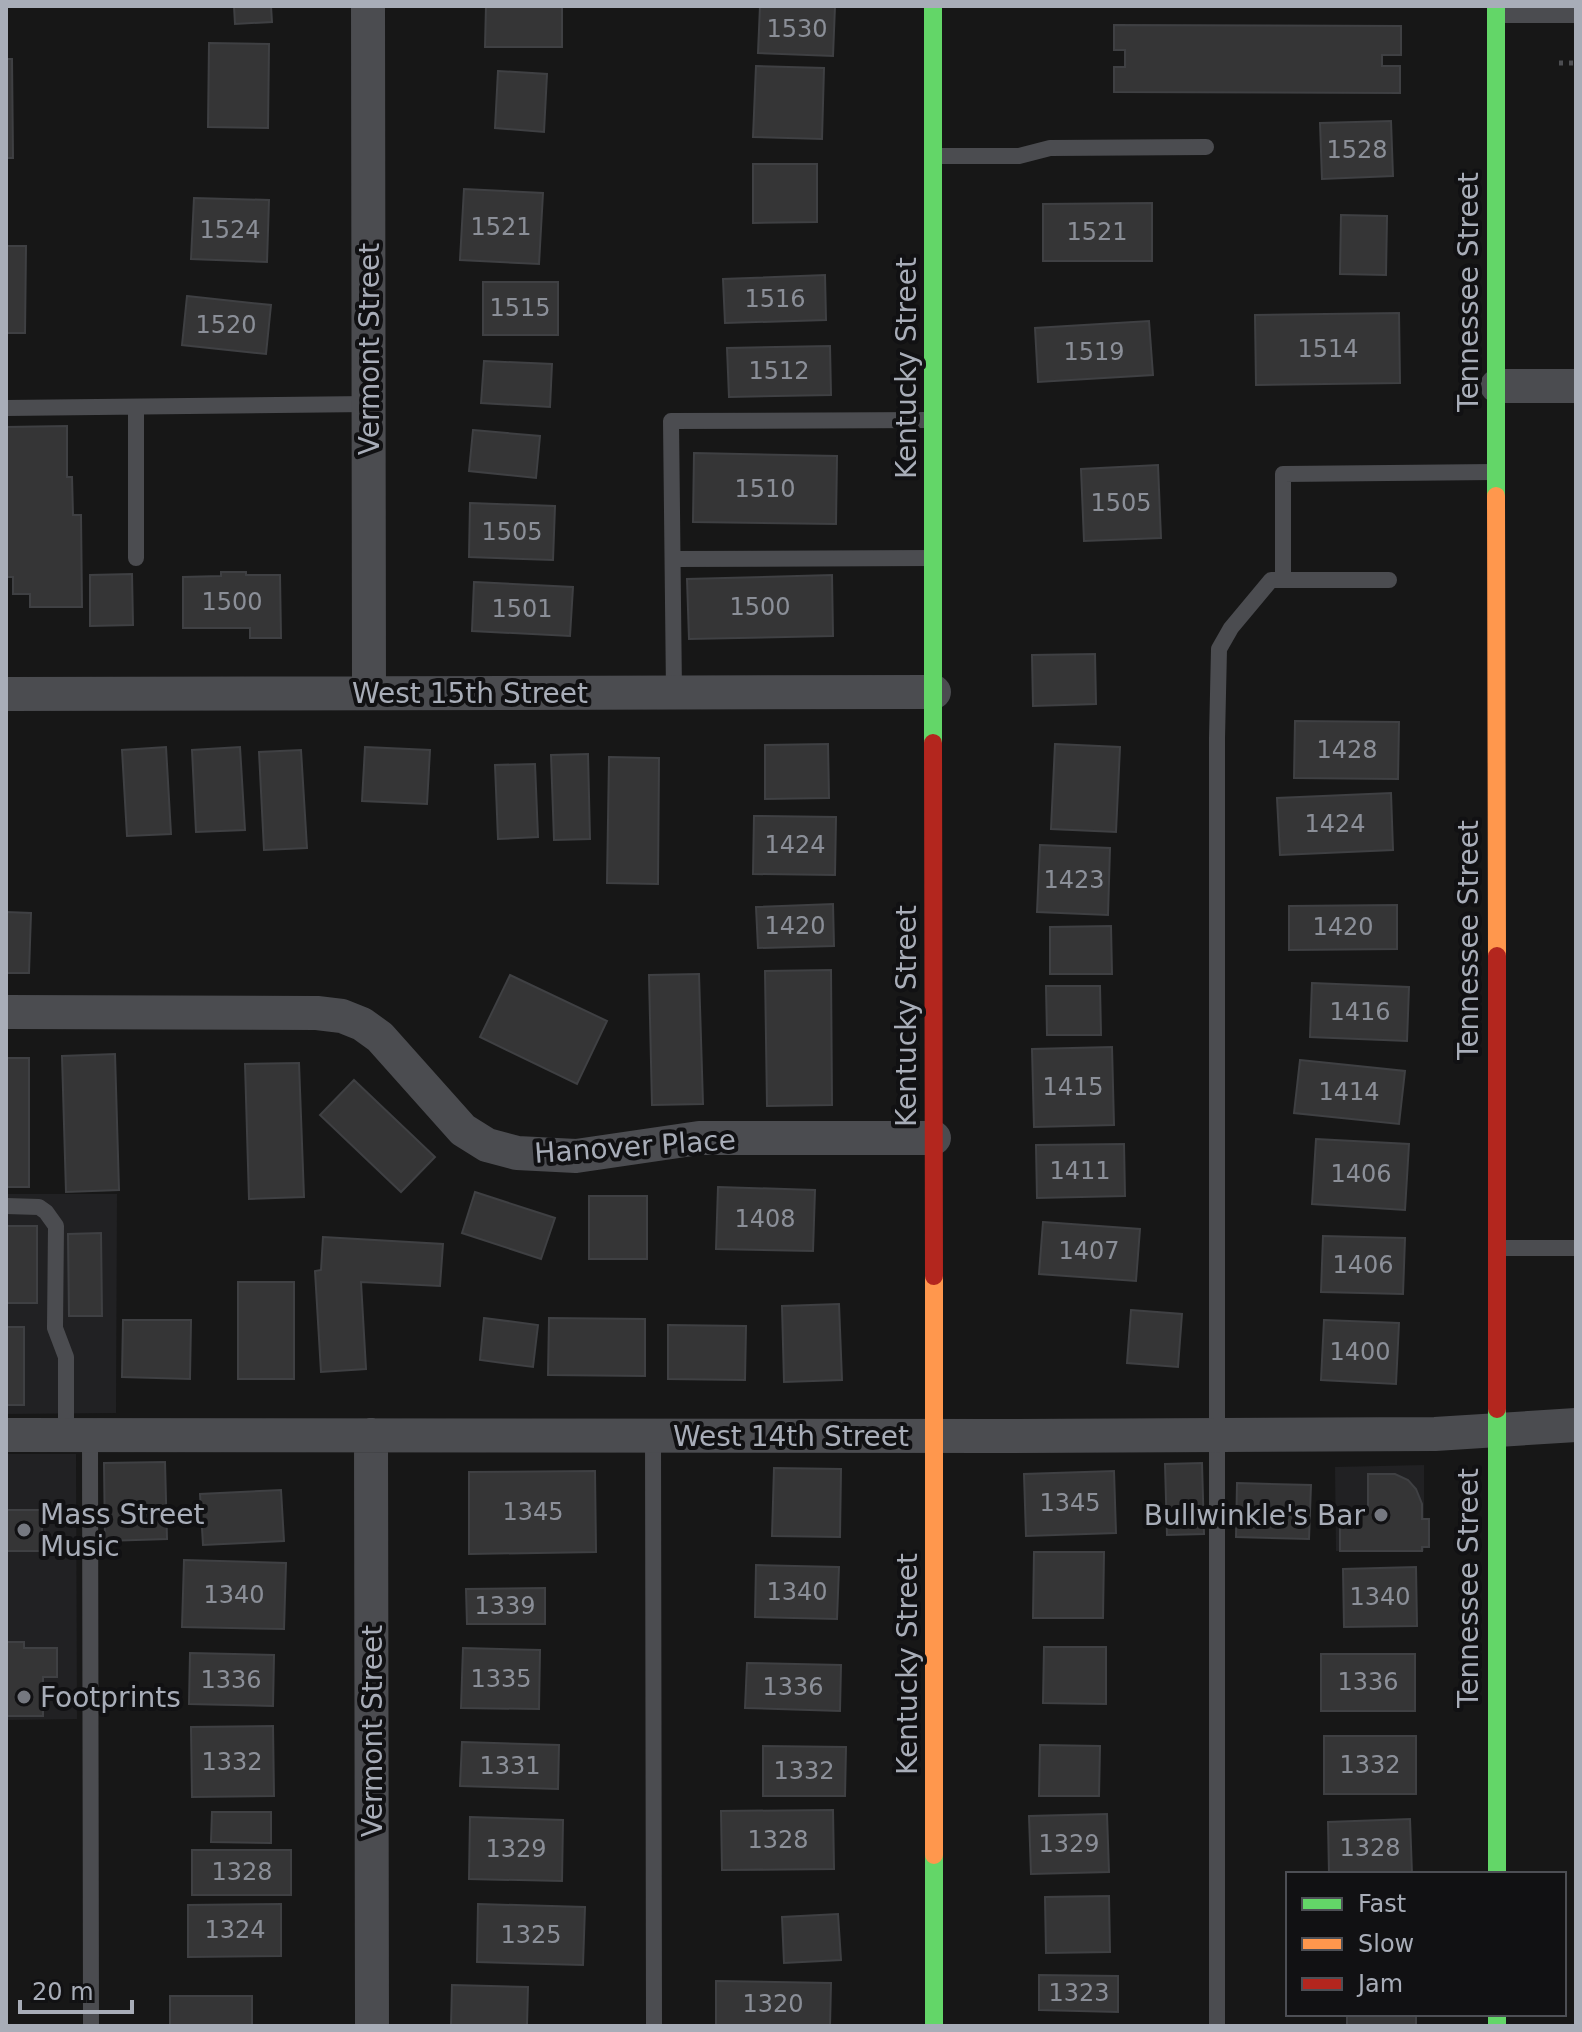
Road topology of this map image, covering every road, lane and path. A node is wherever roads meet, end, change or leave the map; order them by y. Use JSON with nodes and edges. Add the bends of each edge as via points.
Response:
{"nodes":[{"id":1,"x":368,"y":6,"type":"edge"},
{"id":2,"x":933,"y":6,"type":"edge"},
{"id":3,"x":1496,"y":11,"type":"edge"},
{"id":4,"x":1576,"y":15,"type":"edge"},
{"id":5,"x":1559,"y":63,"type":"dead end"},
{"id":6,"x":1576,"y":63,"type":"edge"},
{"id":7,"x":1206,"y":147,"type":"dead end"},
{"id":8,"x":933,"y":156,"type":"junction"},
{"id":9,"x":1497,"y":386,"type":"junction"},
{"id":10,"x":1576,"y":386,"type":"edge"},
{"id":11,"x":369,"y":404,"type":"junction"},
{"id":12,"x":136,"y":407,"type":"junction"},
{"id":13,"x":6,"y":408,"type":"edge"},
{"id":14,"x":934,"y":420,"type":"junction"},
{"id":15,"x":1496,"y":472,"type":"junction"},
{"id":16,"x":136,"y":558,"type":"dead end"},
{"id":17,"x":934,"y":558,"type":"junction"},
{"id":18,"x":673,"y":559,"type":"junction"},
{"id":19,"x":1283,"y":580,"type":"junction"},
{"id":20,"x":1389,"y":580,"type":"dead end"},
{"id":21,"x":674,"y":692,"type":"junction"},
{"id":22,"x":934,"y":692,"type":"junction"},
{"id":23,"x":369,"y":693,"type":"junction"},
{"id":24,"x":6,"y":694,"type":"edge"},
{"id":25,"x":6,"y":1012,"type":"edge"},
{"id":26,"x":934,"y":1138,"type":"junction"},
{"id":27,"x":6,"y":1206,"type":"edge"},
{"id":28,"x":1496,"y":1248,"type":"junction"},
{"id":29,"x":1576,"y":1248,"type":"edge"},
{"id":30,"x":1576,"y":1425,"type":"edge"},
{"id":31,"x":1495,"y":1429,"type":"junction"},
{"id":32,"x":6,"y":1435,"type":"edge"},
{"id":33,"x":78,"y":1435,"type":"junction"},
{"id":34,"x":371,"y":1435,"type":"junction"},
{"id":35,"x":1216,"y":1435,"type":"junction"},
{"id":36,"x":653,"y":1436,"type":"junction"},
{"id":37,"x":935,"y":1436,"type":"junction"},
{"id":38,"x":1497,"y":1872,"type":"edge"},
{"id":39,"x":91,"y":2026,"type":"edge"},
{"id":40,"x":372,"y":2026,"type":"edge"},
{"id":41,"x":654,"y":2026,"type":"edge"},
{"id":42,"x":934,"y":2026,"type":"edge"},
{"id":43,"x":1217,"y":2026,"type":"edge"}],
"edges":[{"from":1,"to":11,"type":"street","name":"Vermont Street"},
{"from":2,"to":8,"type":"main road","name":"Kentucky Street"},
{"from":3,"to":4,"type":"lane"},
{"from":3,"to":9,"type":"main road","name":"Tennessee Street"},
{"from":5,"to":6,"type":"path"},
{"from":7,"to":8,"type":"lane","via":[[1050,148],[1019,156]]},
{"from":8,"to":14,"type":"main road","name":"Kentucky Street"},
{"from":9,"to":10,"type":"street"},
{"from":9,"to":15,"type":"main road","name":"Tennessee Street"},
{"from":11,"to":12,"type":"lane"},
{"from":11,"to":23,"type":"street","name":"Vermont Street"},
{"from":12,"to":13,"type":"lane"},
{"from":12,"to":16,"type":"lane"},
{"from":14,"to":17,"type":"main road","name":"Kentucky Street"},
{"from":14,"to":18,"type":"lane","via":[[671,421]]},
{"from":15,"to":19,"type":"lane","via":[[1283,474]]},
{"from":15,"to":28,"type":"main road","name":"Tennessee Street"},
{"from":17,"to":18,"type":"lane"},
{"from":17,"to":22,"type":"main road","name":"Kentucky Street"},
{"from":18,"to":21,"type":"lane"},
{"from":19,"to":20,"type":"lane"},
{"from":19,"to":35,"type":"lane","via":[[1271,580],[1219,649]]},
{"from":21,"to":22,"type":"street","name":"West 15th Street"},
{"from":21,"to":23,"type":"street","name":"West 15th Street"},
{"from":22,"to":26,"type":"main road","name":"Kentucky Street"},
{"from":23,"to":24,"type":"street","name":"West 15th Street"},
{"from":25,"to":26,"type":"street","name":"Hanover Place","via":[[342,1016],[380,1037],[463,1130],[487,1145],[517,1153],[576,1156],[699,1138]]},
{"from":26,"to":37,"type":"main road","name":"Kentucky Street"},
{"from":27,"to":33,"type":"lane","via":[[39,1207],[56,1226],[55,1328],[66,1357]]},
{"from":28,"to":29,"type":"lane"},
{"from":28,"to":31,"type":"main road","name":"Tennessee Street"},
{"from":30,"to":31,"type":"street","name":"West 14th Street"},
{"from":31,"to":35,"type":"street","name":"West 14th Street"},
{"from":31,"to":38,"type":"main road","name":"Tennessee Street"},
{"from":32,"to":33,"type":"street","name":"West 14th Street"},
{"from":33,"to":34,"type":"street","name":"West 14th Street"},
{"from":33,"to":39,"type":"lane"},
{"from":34,"to":36,"type":"street","name":"West 14th Street"},
{"from":34,"to":40,"type":"street","name":"Vermont Street"},
{"from":35,"to":37,"type":"street","name":"West 14th Street"},
{"from":35,"to":43,"type":"lane"},
{"from":36,"to":37,"type":"street","name":"West 14th Street"},
{"from":36,"to":41,"type":"lane"},
{"from":37,"to":42,"type":"main road","name":"Kentucky Street"}]}
